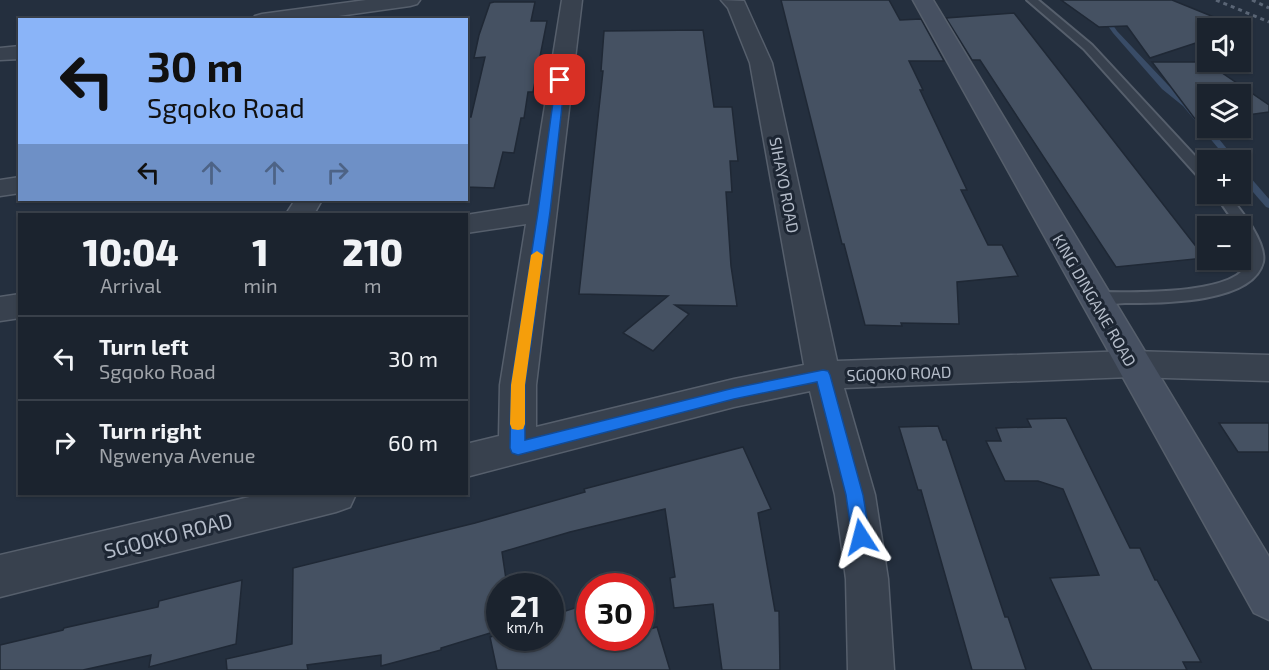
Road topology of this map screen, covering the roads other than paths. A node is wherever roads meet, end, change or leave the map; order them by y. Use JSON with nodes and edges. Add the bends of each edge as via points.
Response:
{"nodes":[{"id":1,"x":410,"y":0,"type":"edge"},
{"id":2,"x":572,"y":0,"type":"edge"},
{"id":3,"x":731,"y":0,"type":"edge"},
{"id":4,"x":923,"y":0,"type":"edge"},
{"id":5,"x":1032,"y":0,"type":"edge"},
{"id":6,"x":277,"y":18,"type":"edge"},
{"id":7,"x":401,"y":18,"type":"edge"},
{"id":8,"x":18,"y":52,"type":"edge"},
{"id":9,"x":0,"y":54,"type":"edge"},
{"id":10,"x":1197,"y":167,"type":"edge"},
{"id":11,"x":18,"y":185,"type":"edge"},
{"id":12,"x":0,"y":188,"type":"edge"},
{"id":13,"x":1228,"y":204,"type":"edge"},
{"id":14,"x":544,"y":212,"type":"junction"},
{"id":15,"x":468,"y":224,"type":"edge"},
{"id":16,"x":1094,"y":298,"type":"junction"},
{"id":17,"x":18,"y":306,"type":"edge"},
{"id":18,"x":0,"y":309,"type":"edge"},
{"id":19,"x":1131,"y":364,"type":"junction"},
{"id":20,"x":1269,"y":368,"type":"edge"},
{"id":21,"x":823,"y":375,"type":"junction"},
{"id":22,"x":518,"y":448,"type":"junction"},
{"id":23,"x":468,"y":460,"type":"edge"},
{"id":24,"x":332,"y":495,"type":"edge"},
{"id":25,"x":0,"y":576,"type":"edge"},
{"id":26,"x":1269,"y":598,"type":"edge"},
{"id":27,"x":871,"y":670,"type":"edge"}],
"edges":[{"from":1,"to":6,"type":"street"},
{"from":1,"to":7,"type":"street"},
{"from":2,"to":14,"type":"street"},
{"from":3,"to":21,"type":"street","name":"SIHAYO ROAD","via":[[737,5],[761,63]]},
{"from":4,"to":16,"type":"street","name":"KING DINGANE ROAD"},
{"from":5,"to":10,"type":"lane","via":[[1088,46]]},
{"from":8,"to":9,"type":"street"},
{"from":11,"to":12,"type":"street"},
{"from":13,"to":16,"type":"lane","via":[[1244,226],[1255,256],[1251,271],[1235,284],[1207,293]]},
{"from":14,"to":15,"type":"street"},
{"from":14,"to":22,"type":"street","via":[[518,385]]},
{"from":16,"to":19,"type":"street","name":"KING DINGANE ROAD"},
{"from":17,"to":18,"type":"street"},
{"from":19,"to":20,"type":"street","name":"SGQOKO ROAD"},
{"from":19,"to":21,"type":"street","name":"SGQOKO ROAD"},
{"from":19,"to":26,"type":"street","name":"KING DINGANE ROAD"},
{"from":21,"to":22,"type":"street","name":"SGQOKO ROAD","via":[[734,393]]},
{"from":21,"to":27,"type":"street","name":"SIHAYO ROAD","via":[[855,495],[867,579]]},
{"from":22,"to":23,"type":"street","name":"SGQOKO ROAD"},
{"from":24,"to":25,"type":"street","name":"SGQOKO ROAD"}]}
